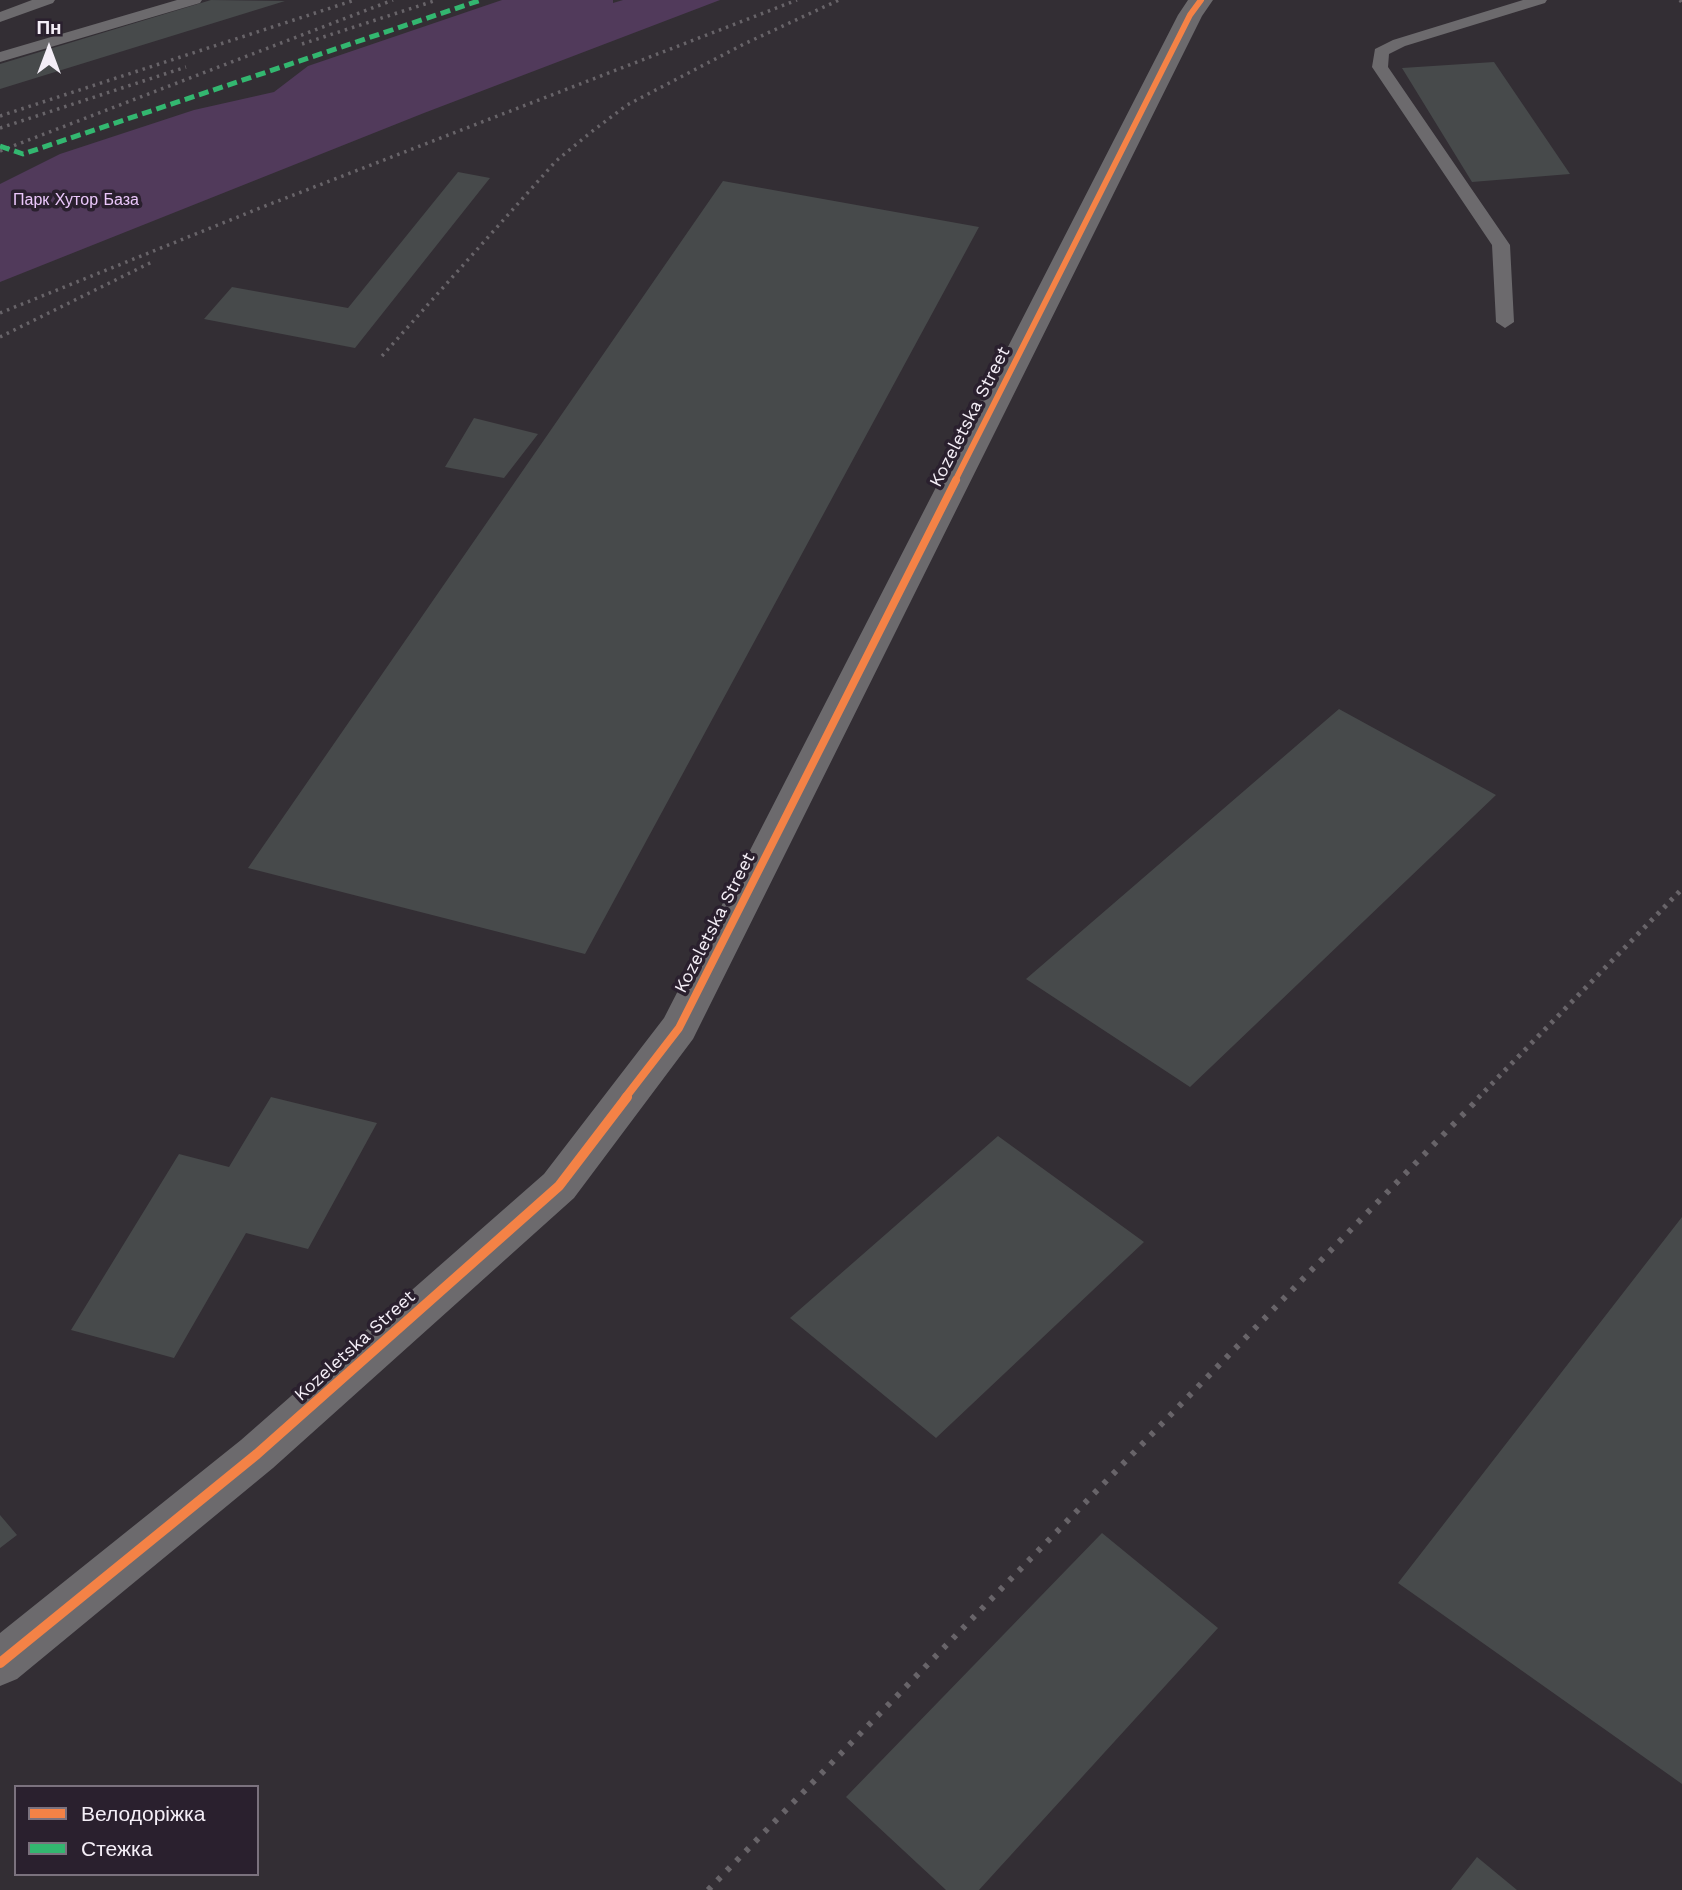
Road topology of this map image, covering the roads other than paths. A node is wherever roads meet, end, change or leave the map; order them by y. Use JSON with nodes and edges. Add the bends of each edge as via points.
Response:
{"nodes":[{"id":1,"x":47,"y":0,"type":"edge"},
{"id":2,"x":194,"y":0,"type":"edge"},
{"id":3,"x":1201,"y":0,"type":"edge"},
{"id":4,"x":1539,"y":0,"type":"edge"},
{"id":5,"x":0,"y":17,"type":"edge"},
{"id":6,"x":0,"y":57,"type":"edge"},
{"id":7,"x":1505,"y":322,"type":"dead end"},
{"id":8,"x":0,"y":1663,"type":"edge"}],
"edges":[{"from":1,"to":5,"type":"lane"},
{"from":2,"to":6,"type":"lane"},
{"from":3,"to":8,"type":"street","name":"Kozeletska Street","via":[[679,1028],[559,1186],[257,1454]]},
{"from":4,"to":7,"type":"lane","via":[[1381,52],[1380,67],[1501,245]]}]}
